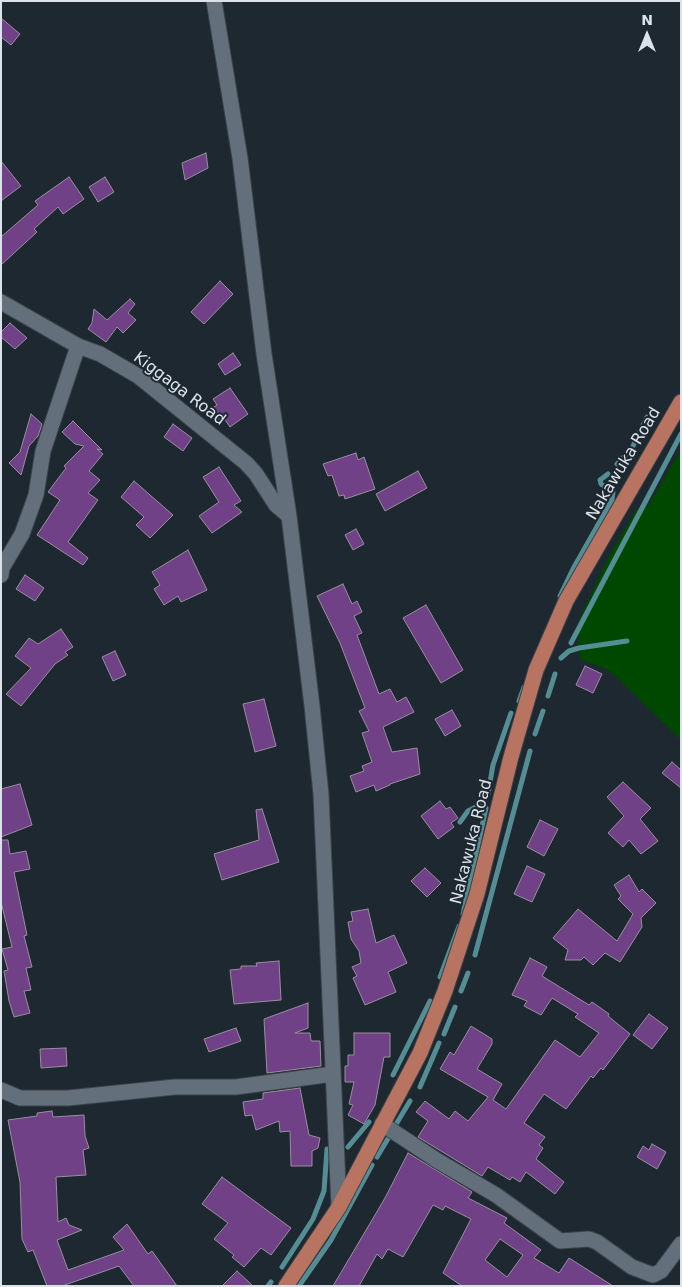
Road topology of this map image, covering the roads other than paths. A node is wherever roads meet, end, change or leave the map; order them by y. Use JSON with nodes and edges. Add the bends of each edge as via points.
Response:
{"nodes":[{"id":1,"x":214,"y":1,"type":"edge"},
{"id":2,"x":1,"y":302,"type":"edge"},
{"id":3,"x":78,"y":346,"type":"junction"},
{"id":4,"x":681,"y":402,"type":"edge"},
{"id":5,"x":289,"y":516,"type":"junction"},
{"id":6,"x":1,"y":575,"type":"edge"},
{"id":7,"x":333,"y":1074,"type":"junction"},
{"id":8,"x":1,"y":1090,"type":"edge"},
{"id":9,"x":382,"y":1124,"type":"junction"},
{"id":10,"x":339,"y":1207,"type":"junction"},
{"id":11,"x":681,"y":1244,"type":"edge"},
{"id":12,"x":649,"y":1280,"type":"edge"},
{"id":13,"x":286,"y":1286,"type":"edge"}],
"edges":[{"from":1,"to":5,"type":"street","via":[[240,158],[264,354]]},
{"from":2,"to":3,"type":"street","name":"Kiggaga Road"},
{"from":3,"to":5,"type":"street","name":"Kiggaga Road","via":[[100,354],[138,376],[246,463],[276,505]]},
{"from":3,"to":6,"type":"street","via":[[43,451],[36,495],[22,534]]},
{"from":4,"to":9,"type":"main road","name":"Nakawuka Road","via":[[566,601],[536,670],[461,946],[420,1053]]},
{"from":5,"to":7,"type":"street","via":[[321,794]]},
{"from":7,"to":8,"type":"street","via":[[236,1087],[175,1086],[68,1098],[20,1098]]},
{"from":7,"to":10,"type":"street"},
{"from":9,"to":10,"type":"main road","name":"Nakawuka Road"},
{"from":9,"to":12,"type":"street","via":[[496,1195],[560,1241],[589,1239],[598,1242]]},
{"from":10,"to":13,"type":"main road","name":"Nakawuka Road"},
{"from":11,"to":12,"type":"street","via":[[661,1271]]}]}
